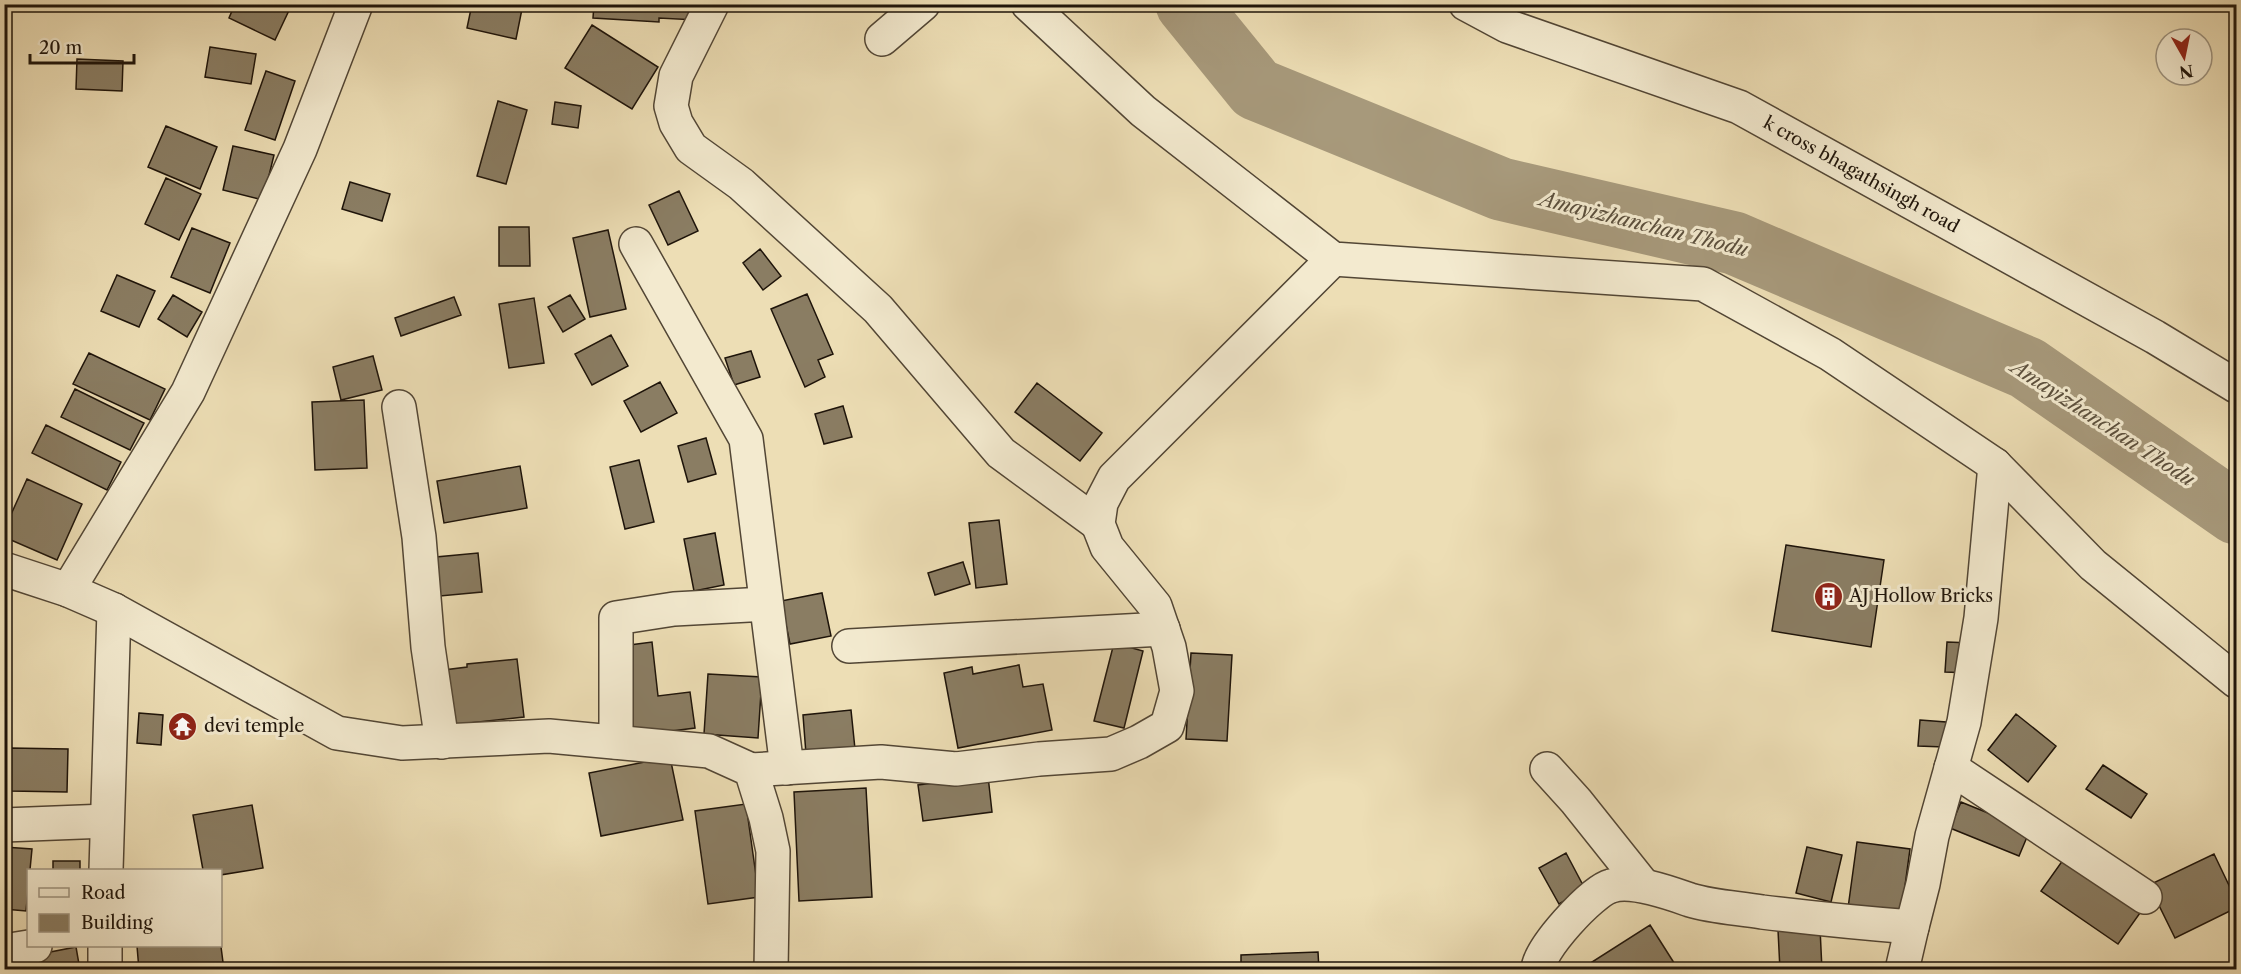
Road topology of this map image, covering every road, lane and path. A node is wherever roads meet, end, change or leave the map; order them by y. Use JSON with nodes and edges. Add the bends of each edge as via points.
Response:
{"nodes":[{"id":1,"x":356,"y":4,"type":"edge"},
{"id":2,"x":712,"y":4,"type":"edge"},
{"id":3,"x":923,"y":4,"type":"edge"},
{"id":4,"x":1028,"y":4,"type":"edge"},
{"id":5,"x":1466,"y":4,"type":"edge"},
{"id":6,"x":882,"y":39,"type":"dead end"},
{"id":7,"x":636,"y":244,"type":"dead end"},
{"id":8,"x":1334,"y":259,"type":"junction"},
{"id":9,"x":2236,"y":386,"type":"edge"},
{"id":10,"x":399,"y":407,"type":"dead end"},
{"id":11,"x":1995,"y":465,"type":"junction"},
{"id":12,"x":1098,"y":524,"type":"junction"},
{"id":13,"x":4,"y":569,"type":"edge"},
{"id":14,"x":68,"y":590,"type":"junction"},
{"id":15,"x":766,"y":604,"type":"junction"},
{"id":16,"x":114,"y":610,"type":"junction"},
{"id":17,"x":1163,"y":629,"type":"junction"},
{"id":18,"x":849,"y":646,"type":"dead end"},
{"id":19,"x":2236,"y":681,"type":"edge"},
{"id":20,"x":442,"y":742,"type":"junction"},
{"id":21,"x":616,"y":742,"type":"junction"},
{"id":22,"x":787,"y":768,"type":"junction"},
{"id":23,"x":1951,"y":768,"type":"junction"},
{"id":24,"x":1547,"y":769,"type":"dead end"},
{"id":25,"x":751,"y":770,"type":"junction"},
{"id":26,"x":107,"y":821,"type":"junction"},
{"id":27,"x":4,"y":825,"type":"edge"},
{"id":28,"x":106,"y":869,"type":"edge"},
{"id":29,"x":1643,"y":885,"type":"junction"},
{"id":30,"x":2145,"y":897,"type":"dead end"},
{"id":31,"x":1912,"y":927,"type":"junction"},
{"id":32,"x":27,"y":947,"type":"edge"},
{"id":33,"x":105,"y":947,"type":"edge"},
{"id":34,"x":4,"y":951,"type":"edge"},
{"id":35,"x":105,"y":969,"type":"edge"},
{"id":36,"x":771,"y":969,"type":"edge"},
{"id":37,"x":1538,"y":969,"type":"edge"},
{"id":38,"x":1902,"y":969,"type":"edge"}],
"edges":[{"from":1,"to":14,"type":"street","via":[[300,149],[188,392]]},
{"from":2,"to":12,"type":"street","via":[[676,76],[671,106],[691,148],[741,184],[878,309],[1001,453]]},
{"from":3,"to":6,"type":"street"},
{"from":4,"to":8,"type":"street","via":[[1143,111]]},
{"from":5,"to":9,"type":"street","name":"k cross bhagathsingh road","via":[[1507,26],[1739,106],[2155,336]]},
{"from":7,"to":15,"type":"street","via":[[746,439]]},
{"from":8,"to":11,"type":"street","via":[[1703,284],[1830,354]]},
{"from":8,"to":12,"type":"street","via":[[1114,478],[1101,503]]},
{"from":10,"to":20,"type":"street","via":[[419,537],[428,647]]},
{"from":11,"to":19,"type":"street","via":[[2093,565]]},
{"from":11,"to":23,"type":"street","via":[[1981,618],[1964,722]]},
{"from":12,"to":17,"type":"street","via":[[1107,547],[1155,606]]},
{"from":13,"to":14,"type":"street"},
{"from":14,"to":16,"type":"street"},
{"from":15,"to":21,"type":"street","via":[[674,609],[616,618]]},
{"from":15,"to":22,"type":"street"},
{"from":16,"to":20,"type":"street","via":[[337,733],[402,743]]},
{"from":16,"to":26,"type":"street"},
{"from":17,"to":18,"type":"street"},
{"from":17,"to":22,"type":"street","via":[[1178,691],[1167,726],[1112,754],[957,769],[881,762]]},
{"from":20,"to":21,"type":"street","via":[[549,736]]},
{"from":21,"to":25,"type":"street","via":[[709,751]]},
{"from":22,"to":25,"type":"street"},
{"from":23,"to":30,"type":"street"},
{"from":23,"to":31,"type":"street"},
{"from":24,"to":29,"type":"street"},
{"from":25,"to":36,"type":"street","via":[[773,851]]},
{"from":26,"to":27,"type":"street"},
{"from":26,"to":28,"type":"street"},
{"from":29,"to":31,"type":"street","via":[[1704,904]]},
{"from":29,"to":37,"type":"street","via":[[1610,886],[1581,907],[1547,947]]},
{"from":31,"to":38,"type":"street"},
{"from":32,"to":34,"type":"street"},
{"from":33,"to":35,"type":"street"}]}
